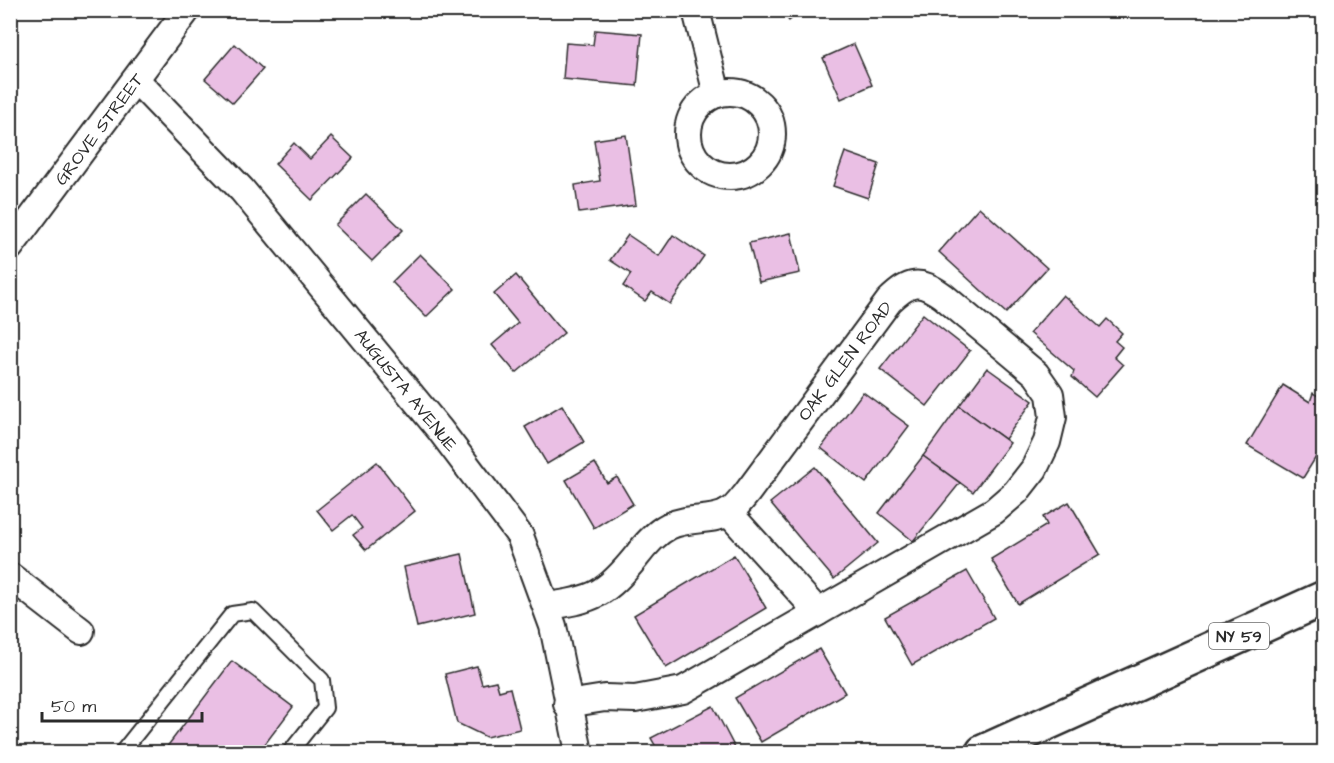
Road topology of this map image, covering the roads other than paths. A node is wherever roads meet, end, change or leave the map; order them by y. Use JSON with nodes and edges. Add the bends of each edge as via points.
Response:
{"nodes":[{"id":1,"x":187,"y":10,"type":"edge"},
{"id":2,"x":696,"y":10,"type":"edge"},
{"id":3,"x":136,"y":80,"type":"junction"},
{"id":4,"x":717,"y":94,"type":"dead end"},
{"id":5,"x":10,"y":247,"type":"edge"},
{"id":6,"x":728,"y":513,"type":"junction"},
{"id":7,"x":10,"y":576,"type":"edge"},
{"id":8,"x":1323,"y":598,"type":"edge"},
{"id":9,"x":547,"y":606,"type":"junction"},
{"id":10,"x":818,"y":612,"type":"junction"},
{"id":11,"x":81,"y":631,"type":"dead end"},
{"id":12,"x":567,"y":705,"type":"junction"},
{"id":13,"x":122,"y":753,"type":"edge"},
{"id":14,"x":290,"y":753,"type":"edge"},
{"id":15,"x":579,"y":753,"type":"edge"},
{"id":16,"x":983,"y":753,"type":"edge"}],
"edges":[{"from":1,"to":3,"type":"street","name":"GROVE STREET"},
{"from":2,"to":4,"type":"street"},
{"from":3,"to":5,"type":"street","name":"GROVE STREET"},
{"from":3,"to":9,"type":"street","name":"AUGUSTA AVENUE","via":[[242,190],[440,430],[520,536]]},
{"from":6,"to":9,"type":"street","via":[[668,526],[599,594],[579,602]]},
{"from":6,"to":10,"type":"street"},
{"from":6,"to":10,"type":"street","name":"OAK GLEN ROAD","via":[[747,493],[889,301],[911,284],[928,285],[1036,374],[1050,394],[1053,417],[1034,469],[1016,492],[994,511]]},
{"from":7,"to":11,"type":"street"},
{"from":8,"to":16,"type":"main road","number":"NY 59"},
{"from":9,"to":12,"type":"street","name":"AUGUSTA AVENUE"},
{"from":10,"to":12,"type":"street","name":"OAK GLEN ROAD","via":[[683,690]]},
{"from":12,"to":15,"type":"street","name":"AUGUSTA AVENUE"},
{"from":13,"to":14,"type":"lane","via":[[232,614],[253,611],[322,680],[325,708]]}]}
